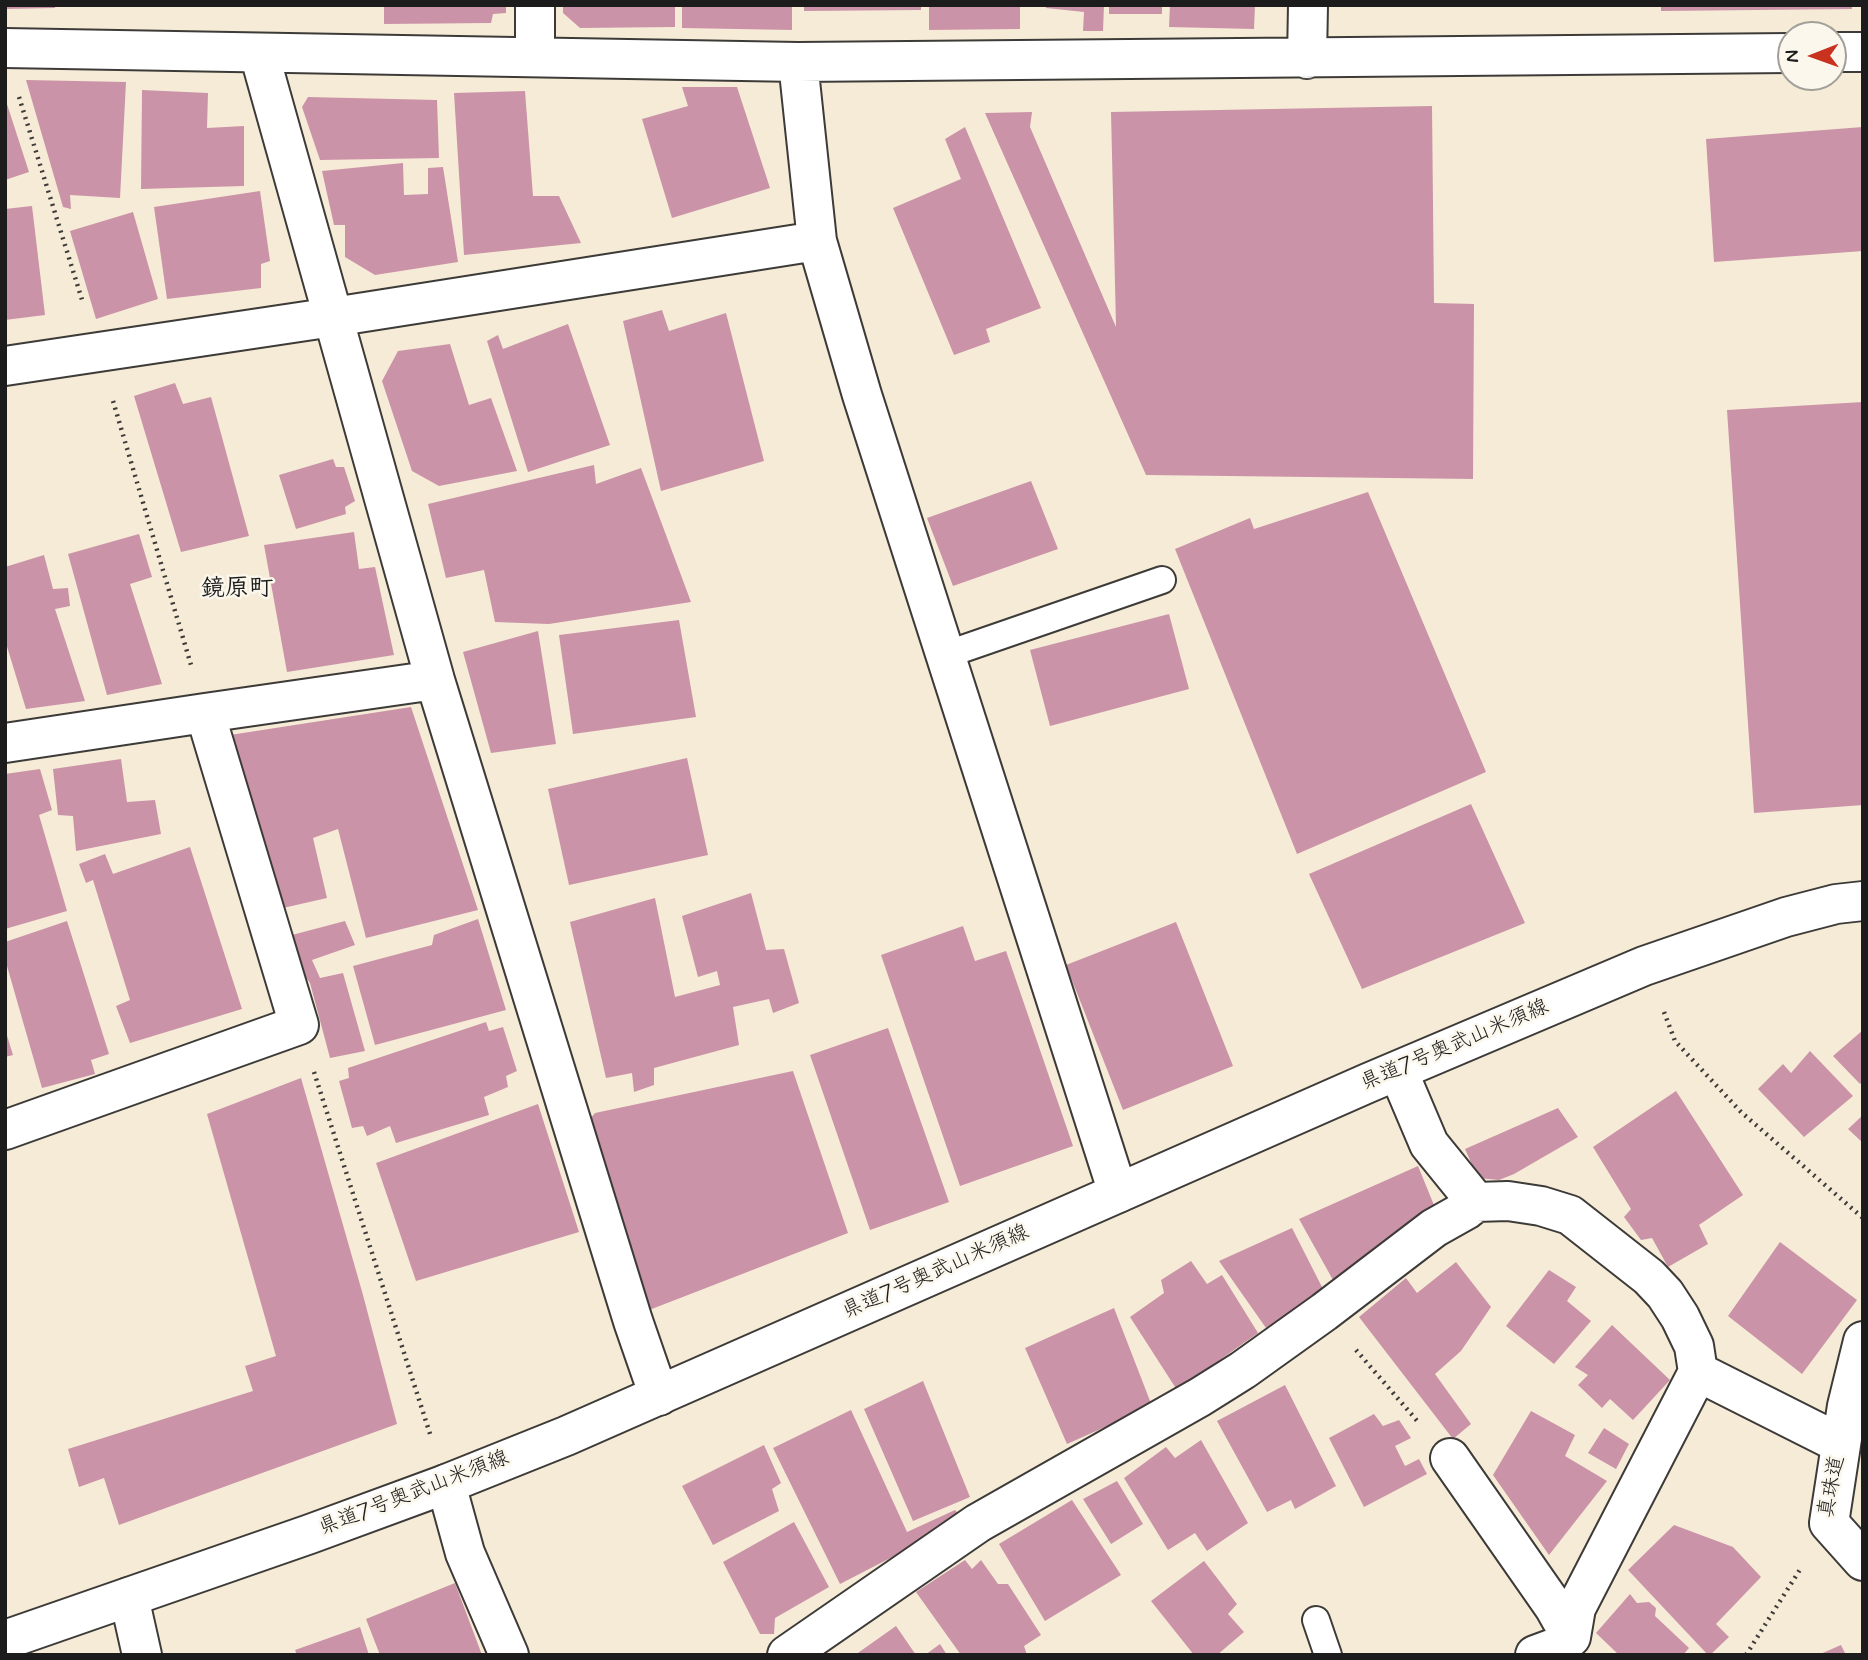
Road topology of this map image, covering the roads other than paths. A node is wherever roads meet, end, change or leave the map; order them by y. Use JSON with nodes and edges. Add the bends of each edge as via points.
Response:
{"nodes":[{"id":1,"x":535,"y":5,"type":"edge"},
{"id":2,"x":1308,"y":5,"type":"edge"},
{"id":3,"x":5,"y":48,"type":"edge"},
{"id":4,"x":259,"y":53,"type":"junction"},
{"id":5,"x":1777,"y":53,"type":"edge"},
{"id":6,"x":535,"y":57,"type":"junction"},
{"id":7,"x":1307,"y":59,"type":"junction"},
{"id":8,"x":798,"y":62,"type":"junction"},
{"id":9,"x":817,"y":241,"type":"junction"},
{"id":10,"x":333,"y":317,"type":"junction"},
{"id":11,"x":5,"y":366,"type":"edge"},
{"id":12,"x":1162,"y":580,"type":"dead end"},
{"id":13,"x":945,"y":655,"type":"junction"},
{"id":14,"x":435,"y":680,"type":"junction"},
{"id":15,"x":205,"y":713,"type":"junction"},
{"id":16,"x":5,"y":743,"type":"edge"},
{"id":17,"x":1863,"y":901,"type":"edge"},
{"id":18,"x":1398,"y":1071,"type":"junction"},
{"id":19,"x":5,"y":1130,"type":"edge"},
{"id":20,"x":1118,"y":1194,"type":"junction"},
{"id":21,"x":1476,"y":1202,"type":"junction"},
{"id":22,"x":1863,"y":1341,"type":"edge"},
{"id":23,"x":1698,"y":1372,"type":"junction"},
{"id":24,"x":659,"y":1395,"type":"junction"},
{"id":25,"x":1841,"y":1444,"type":"junction"},
{"id":26,"x":1450,"y":1458,"type":"road end"},
{"id":27,"x":446,"y":1484,"type":"junction"},
{"id":28,"x":1863,"y":1561,"type":"edge"},
{"id":29,"x":129,"y":1597,"type":"junction"},
{"id":30,"x":1316,"y":1620,"type":"dead end"},
{"id":31,"x":1571,"y":1637,"type":"junction"},
{"id":32,"x":5,"y":1640,"type":"edge"},
{"id":33,"x":142,"y":1655,"type":"edge"},
{"id":34,"x":509,"y":1655,"type":"edge"},
{"id":35,"x":787,"y":1655,"type":"edge"},
{"id":36,"x":1328,"y":1655,"type":"edge"},
{"id":37,"x":1535,"y":1655,"type":"edge"}],
"edges":[{"from":1,"to":6,"type":"street"},
{"from":2,"to":7,"type":"street"},
{"from":3,"to":4,"type":"street"},
{"from":4,"to":6,"type":"street"},
{"from":4,"to":10,"type":"street"},
{"from":5,"to":7,"type":"street"},
{"from":6,"to":8,"type":"street"},
{"from":7,"to":8,"type":"street"},
{"from":8,"to":9,"type":"street"},
{"from":9,"to":10,"type":"street"},
{"from":9,"to":13,"type":"street"},
{"from":10,"to":11,"type":"street"},
{"from":10,"to":14,"type":"street"},
{"from":12,"to":13,"type":"lane"},
{"from":13,"to":20,"type":"street"},
{"from":14,"to":15,"type":"street"},
{"from":14,"to":24,"type":"street"},
{"from":15,"to":16,"type":"street"},
{"from":15,"to":19,"type":"street","via":[[299,1025]]},
{"from":17,"to":18,"type":"street","name":"県道7号奥武山米須線","via":[[1786,917],[1644,966]]},
{"from":18,"to":20,"type":"street","name":"県道7号奥武山米須線"},
{"from":18,"to":21,"type":"street","via":[[1429,1144]]},
{"from":20,"to":24,"type":"street","name":"県道7号奥武山米須線"},
{"from":21,"to":23,"type":"street","via":[[1541,1206],[1570,1215],[1665,1294],[1694,1346]]},
{"from":21,"to":35,"type":"street","via":[[1243,1370],[978,1523]]},
{"from":22,"to":25,"type":"street","name":"真珠道"},
{"from":23,"to":25,"type":"street"},
{"from":23,"to":31,"type":"street","via":[[1576,1608]]},
{"from":24,"to":27,"type":"street","name":"県道7号奥武山米須線"},
{"from":25,"to":28,"type":"street","name":"真珠道","via":[[1829,1522]]},
{"from":26,"to":31,"type":"street"},
{"from":27,"to":29,"type":"street","name":"県道7号奥武山米須線"},
{"from":27,"to":34,"type":"street","via":[[465,1553]]},
{"from":29,"to":32,"type":"street","name":"県道7号奥武山米須線"},
{"from":29,"to":33,"type":"street"},
{"from":30,"to":36,"type":"lane"},
{"from":31,"to":37,"type":"street"}]}
